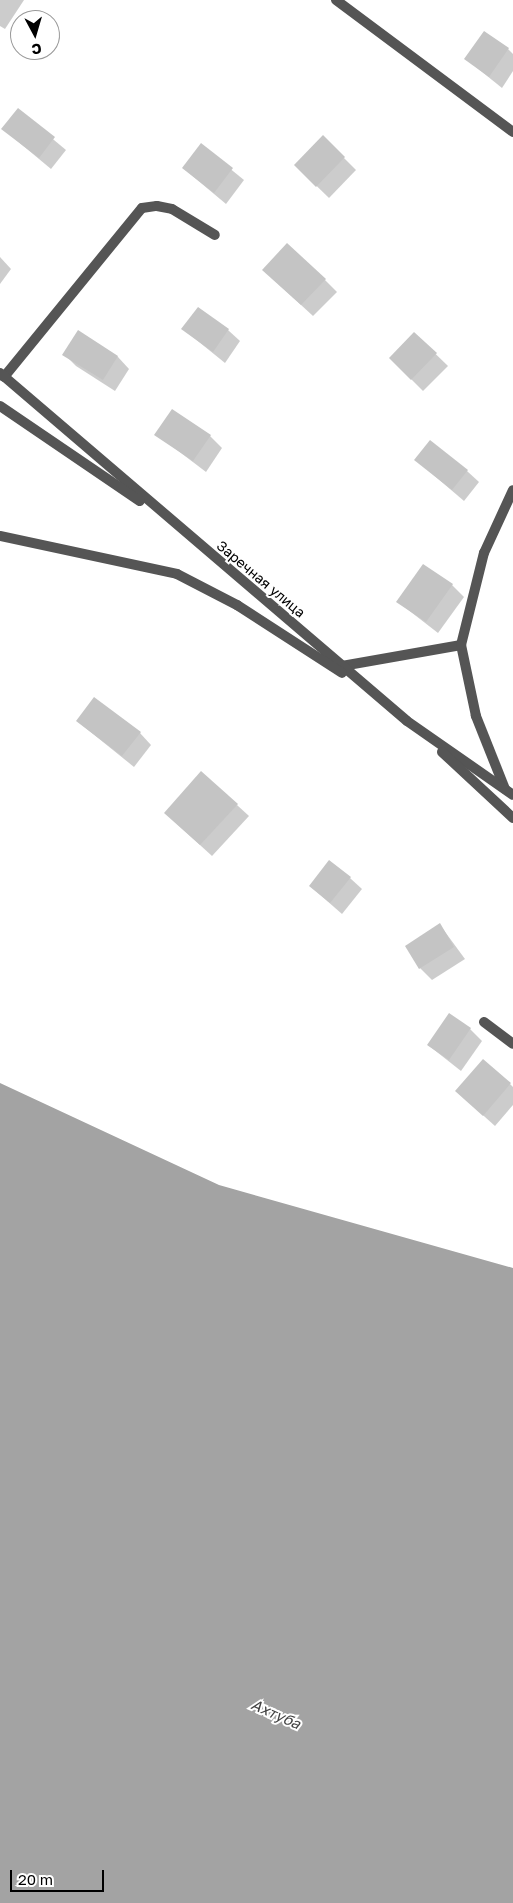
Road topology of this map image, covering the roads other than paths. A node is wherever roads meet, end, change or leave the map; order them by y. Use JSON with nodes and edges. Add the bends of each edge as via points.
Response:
{"nodes":[{"id":1,"x":336,"y":0,"type":"edge"},
{"id":2,"x":513,"y":132,"type":"edge"},
{"id":3,"x":215,"y":235,"type":"dead end"},
{"id":4,"x":2,"y":375,"type":"edge"},
{"id":5,"x":0,"y":406,"type":"edge"},
{"id":6,"x":513,"y":490,"type":"edge"},
{"id":7,"x":171,"y":520,"type":"junction"},
{"id":8,"x":0,"y":536,"type":"edge"},
{"id":9,"x":462,"y":646,"type":"junction"},
{"id":10,"x":342,"y":666,"type":"junction"},
{"id":11,"x":408,"y":721,"type":"junction"},
{"id":12,"x":484,"y":789,"type":"junction"},
{"id":13,"x":510,"y":791,"type":"edge"},
{"id":14,"x":513,"y":818,"type":"edge"},
{"id":15,"x":484,"y":1022,"type":"dead end"},
{"id":16,"x":513,"y":1044,"type":"edge"}],
"edges":[{"from":1,"to":2,"type":"street"},
{"from":3,"to":4,"type":"street","via":[[172,209],[142,208]]},
{"from":4,"to":7,"type":"street","name":"Заречная улица"},
{"from":5,"to":7,"type":"street","via":[[89,469]]},
{"from":6,"to":9,"type":"street","via":[[484,553]]},
{"from":7,"to":10,"type":"street","name":"Заречная улица"},
{"from":8,"to":11,"type":"street","via":[[177,574],[303,645]]},
{"from":9,"to":10,"type":"street"},
{"from":9,"to":13,"type":"street","via":[[476,716]]},
{"from":10,"to":11,"type":"street","name":"Заречная улица"},
{"from":11,"to":12,"type":"street"},
{"from":11,"to":13,"type":"street","name":"Заречная улица"},
{"from":12,"to":13,"type":"street"},
{"from":12,"to":14,"type":"street"},
{"from":15,"to":16,"type":"street"}]}
